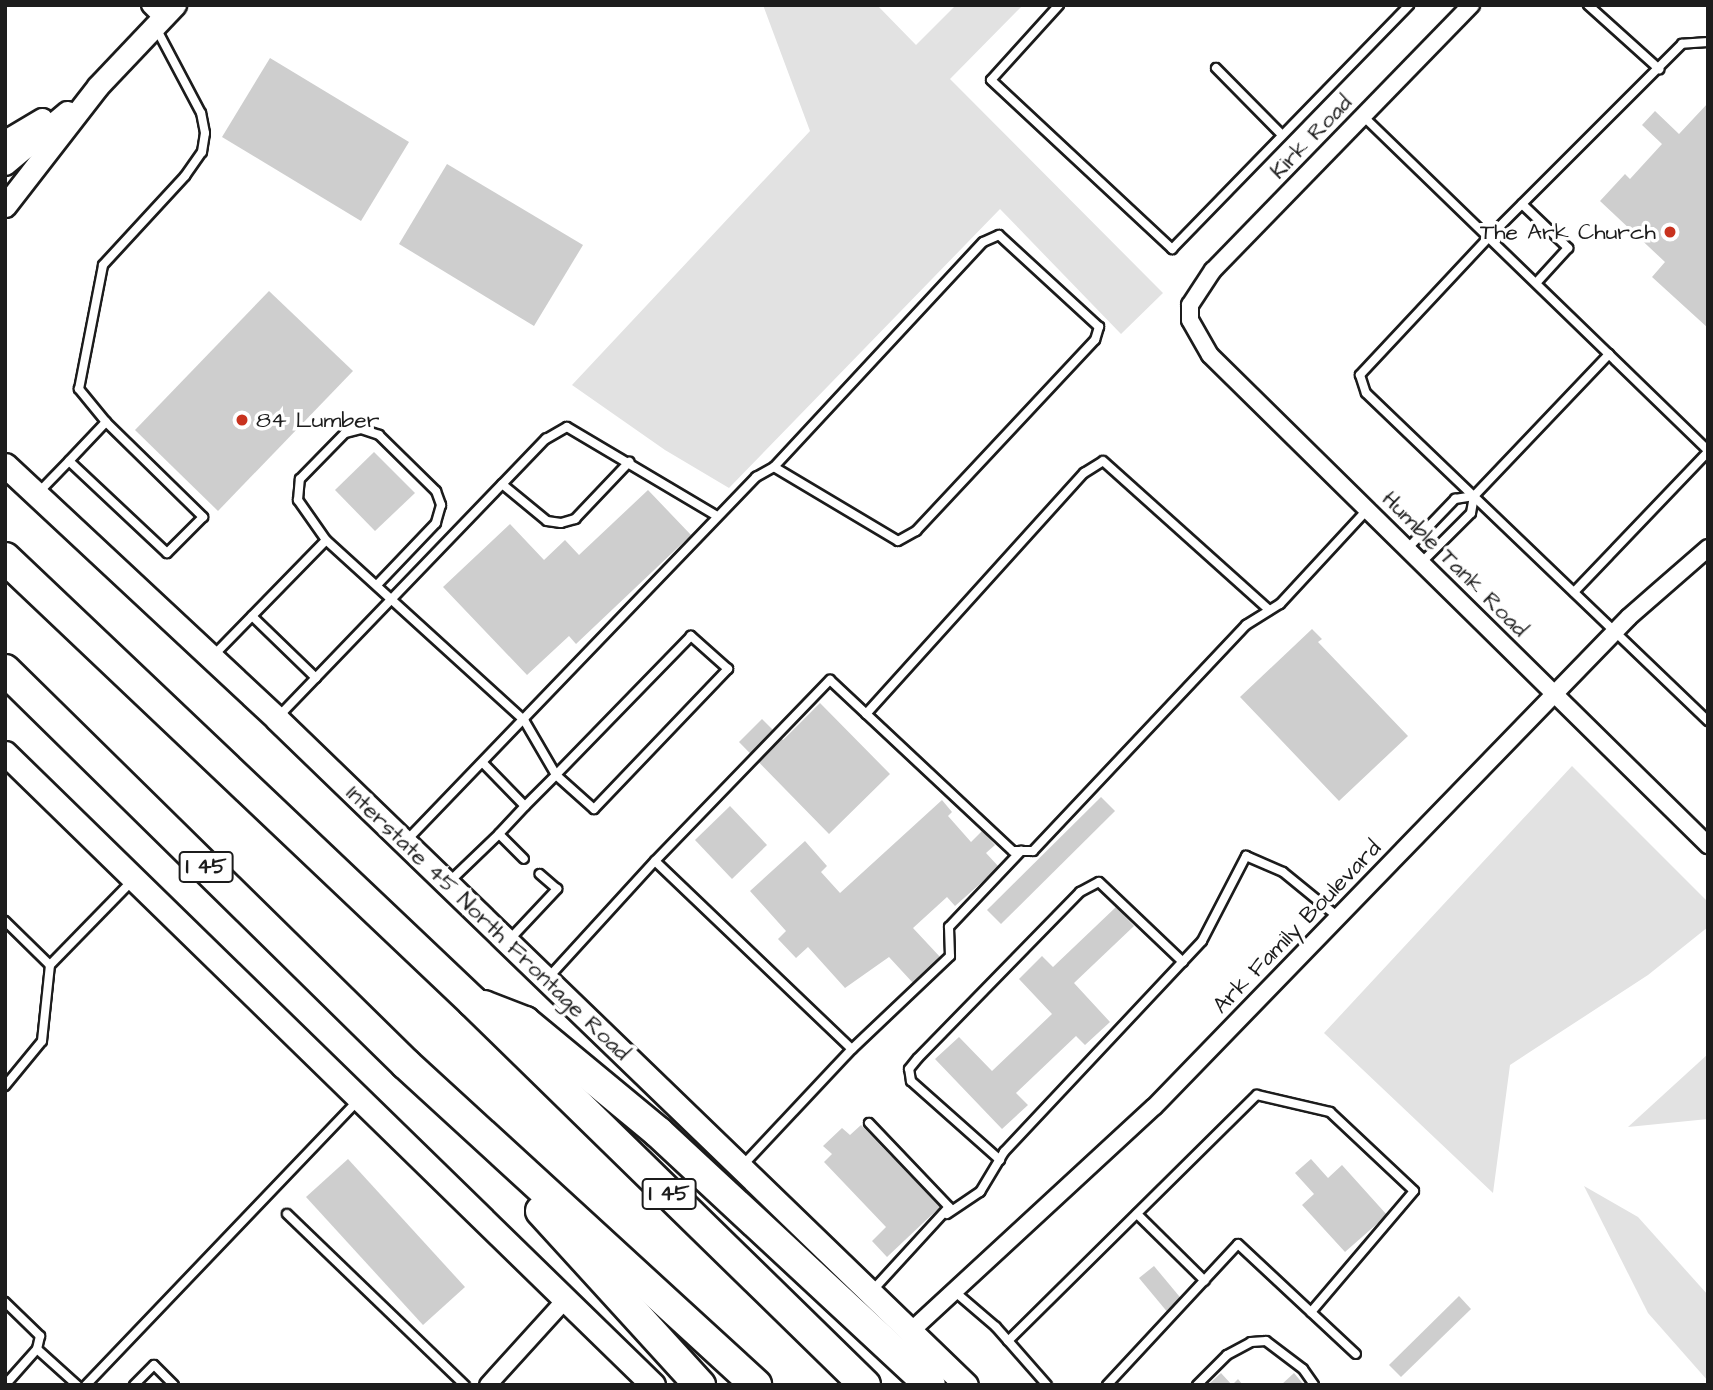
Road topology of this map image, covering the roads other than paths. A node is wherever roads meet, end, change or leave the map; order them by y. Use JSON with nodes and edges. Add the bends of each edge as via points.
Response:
{"nodes":[{"id":1,"x":1059,"y":5,"type":"edge"},
{"id":2,"x":1409,"y":5,"type":"edge"},
{"id":3,"x":1471,"y":5,"type":"edge"},
{"id":4,"x":1588,"y":5,"type":"edge"},
{"id":5,"x":161,"y":14,"type":"edge"},
{"id":6,"x":1708,"y":42,"type":"edge"},
{"id":7,"x":1216,"y":68,"type":"dead end"},
{"id":8,"x":1659,"y":69,"type":"junction"},
{"id":9,"x":98,"y":86,"type":"junction"},
{"id":10,"x":1363,"y":116,"type":"junction"},
{"id":11,"x":1282,"y":135,"type":"junction"},
{"id":12,"x":5,"y":142,"type":"edge"},
{"id":13,"x":5,"y":164,"type":"edge"},
{"id":14,"x":1522,"y":204,"type":"junction"},
{"id":15,"x":5,"y":206,"type":"edge"},
{"id":16,"x":1489,"y":237,"type":"junction"},
{"id":17,"x":1536,"y":283,"type":"junction"},
{"id":18,"x":1190,"y":304,"type":"joint"},
{"id":19,"x":1609,"y":354,"type":"junction"},
{"id":20,"x":106,"y":422,"type":"junction"},
{"id":21,"x":1708,"y":451,"type":"edge"},
{"id":22,"x":69,"y":461,"type":"junction"},
{"id":23,"x":629,"y":462,"type":"junction"},
{"id":24,"x":5,"y":465,"type":"edge"},
{"id":25,"x":774,"y":467,"type":"junction"},
{"id":26,"x":502,"y":484,"type":"junction"},
{"id":27,"x":36,"y":495,"type":"junction"},
{"id":28,"x":1474,"y":496,"type":"junction"},
{"id":29,"x":1367,"y":510,"type":"junction"},
{"id":30,"x":715,"y":514,"type":"junction"},
{"id":31,"x":326,"y":540,"type":"junction"},
{"id":32,"x":1708,"y":548,"type":"edge"},
{"id":33,"x":1406,"y":550,"type":"junction"},
{"id":34,"x":5,"y":558,"type":"edge"},
{"id":35,"x":1420,"y":564,"type":"junction"},
{"id":36,"x":378,"y":584,"type":"junction"},
{"id":37,"x":1574,"y":592,"type":"junction"},
{"id":38,"x":393,"y":598,"type":"junction"},
{"id":39,"x":1269,"y":610,"type":"junction"},
{"id":40,"x":252,"y":616,"type":"junction"},
{"id":41,"x":1615,"y":631,"type":"junction"},
{"id":42,"x":211,"y":659,"type":"junction"},
{"id":43,"x":5,"y":670,"type":"edge"},
{"id":44,"x":316,"y":678,"type":"junction"},
{"id":45,"x":1554,"y":694,"type":"junction"},
{"id":46,"x":866,"y":714,"type":"junction"},
{"id":47,"x":277,"y":719,"type":"junction"},
{"id":48,"x":524,"y":720,"type":"junction"},
{"id":49,"x":1708,"y":721,"type":"edge"},
{"id":50,"x":5,"y":753,"type":"edge"},
{"id":51,"x":483,"y":763,"type":"junction"},
{"id":52,"x":556,"y":775,"type":"junction"},
{"id":53,"x":525,"y":806,"type":"junction"},
{"id":54,"x":499,"y":834,"type":"junction"},
{"id":55,"x":404,"y":844,"type":"junction"},
{"id":56,"x":1708,"y":845,"type":"edge"},
{"id":57,"x":1021,"y":851,"type":"junction"},
{"id":58,"x":524,"y":859,"type":"dead end"},
{"id":59,"x":655,"y":861,"type":"junction"},
{"id":60,"x":540,"y":874,"type":"dead end"},
{"id":61,"x":135,"y":878,"type":"junction"},
{"id":62,"x":447,"y":884,"type":"junction"},
{"id":63,"x":1338,"y":917,"type":"junction"},
{"id":64,"x":5,"y":921,"type":"edge"},
{"id":65,"x":508,"y":942,"type":"junction"},
{"id":66,"x":1183,"y":962,"type":"junction"},
{"id":67,"x":50,"y":965,"type":"junction"},
{"id":68,"x":548,"y":978,"type":"junction"},
{"id":69,"x":473,"y":1002,"type":"junction"},
{"id":70,"x":852,"y":1049,"type":"junction"},
{"id":71,"x":406,"y":1064,"type":"junction"},
{"id":72,"x":5,"y":1086,"type":"edge"},
{"id":73,"x":361,"y":1097,"type":"junction"},
{"id":74,"x":869,"y":1124,"type":"dead end"},
{"id":75,"x":1000,"y":1160,"type":"junction"},
{"id":76,"x":740,"y":1168,"type":"junction"},
{"id":77,"x":287,"y":1214,"type":"dead end"},
{"id":78,"x":947,"y":1214,"type":"junction"},
{"id":79,"x":1137,"y":1214,"type":"junction"},
{"id":80,"x":1206,"y":1281,"type":"junction"},
{"id":81,"x":954,"y":1290,"type":"junction"},
{"id":82,"x":871,"y":1292,"type":"junction"},
{"id":83,"x":566,"y":1299,"type":"junction"},
{"id":84,"x":5,"y":1301,"type":"edge"},
{"id":85,"x":1311,"y":1312,"type":"junction"},
{"id":86,"x":911,"y":1331,"type":"junction"},
{"id":87,"x":1009,"y":1341,"type":"junction"},
{"id":88,"x":37,"y":1349,"type":"junction"},
{"id":89,"x":1356,"y":1354,"type":"dead end"},
{"id":90,"x":5,"y":1385,"type":"edge"},
{"id":91,"x":77,"y":1385,"type":"edge"},
{"id":92,"x":86,"y":1385,"type":"edge"},
{"id":93,"x":134,"y":1385,"type":"edge"},
{"id":94,"x":174,"y":1385,"type":"edge"},
{"id":95,"x":465,"y":1385,"type":"edge"},
{"id":96,"x":488,"y":1385,"type":"edge"},
{"id":97,"x":653,"y":1385,"type":"edge"},
{"id":98,"x":701,"y":1385,"type":"edge"},
{"id":99,"x":756,"y":1385,"type":"edge"},
{"id":100,"x":865,"y":1385,"type":"edge"},
{"id":101,"x":930,"y":1385,"type":"edge"},
{"id":102,"x":966,"y":1385,"type":"edge"},
{"id":103,"x":1047,"y":1385,"type":"edge"},
{"id":104,"x":1107,"y":1385,"type":"edge"},
{"id":105,"x":1197,"y":1385,"type":"edge"},
{"id":106,"x":1314,"y":1385,"type":"edge"}],
"edges":[{"from":1,"to":11,"type":"lane","via":[[990,80],[1172,249]]},
{"from":2,"to":11,"type":"lane"},
{"from":3,"to":10,"type":"street","name":"Kirk Road"},
{"from":4,"to":8,"type":"lane"},
{"from":5,"to":9,"type":"street"},
{"from":5,"to":20,"type":"lane","via":[[205,132],[202,152],[185,176],[103,265],[79,389]]},
{"from":6,"to":8,"type":"lane","via":[[1682,44]]},
{"from":7,"to":11,"type":"lane"},
{"from":8,"to":14,"type":"lane"},
{"from":9,"to":12,"type":"street"},
{"from":9,"to":13,"type":"street"},
{"from":9,"to":15,"type":"street"},
{"from":10,"to":16,"type":"lane"},
{"from":10,"to":18,"type":"street","name":"Kirk Road","via":[[1213,270]]},
{"from":14,"to":16,"type":"lane"},
{"from":14,"to":17,"type":"lane","via":[[1568,248]]},
{"from":16,"to":17,"type":"lane"},
{"from":16,"to":28,"type":"lane","via":[[1360,375],[1367,393]]},
{"from":17,"to":19,"type":"lane"},
{"from":18,"to":29,"type":"street","name":"Humble Tank Road","via":[[1189,320],[1210,355]]},
{"from":19,"to":21,"type":"lane"},
{"from":19,"to":28,"type":"lane"},
{"from":20,"to":22,"type":"lane"},
{"from":20,"to":22,"type":"lane","via":[[203,517],[167,553]]},
{"from":21,"to":37,"type":"lane"},
{"from":22,"to":27,"type":"lane"},
{"from":23,"to":26,"type":"lane","via":[[567,427],[546,439]]},
{"from":23,"to":26,"type":"lane","via":[[575,519],[561,523],[547,521]]},
{"from":23,"to":30,"type":"lane"},
{"from":24,"to":27,"type":"main road","name":"Interstate 45 North Frontage Road"},
{"from":25,"to":25,"type":"lane","via":[[898,541],[925,521],[1095,340],[1099,327],[999,235],[983,242]]},
{"from":25,"to":30,"type":"lane"},
{"from":26,"to":38,"type":"lane"},
{"from":27,"to":42,"type":"main road","name":"Interstate 45 North Frontage Road"},
{"from":28,"to":33,"type":"lane","via":[[1455,499]]},
{"from":28,"to":35,"type":"lane","via":[[1471,513]]},
{"from":28,"to":37,"type":"lane"},
{"from":29,"to":33,"type":"street","name":"Humble Tank Road"},
{"from":29,"to":39,"type":"lane"},
{"from":30,"to":48,"type":"lane"},
{"from":31,"to":36,"type":"lane"},
{"from":31,"to":36,"type":"lane","via":[[298,500],[300,479],[345,433],[361,429],[379,435],[436,491],[441,506],[436,523]]},
{"from":31,"to":40,"type":"lane"},
{"from":32,"to":41,"type":"street","name":"Ark Family Boulevard"},
{"from":33,"to":35,"type":"street","name":"Humble Tank Road"},
{"from":34,"to":69,"type":"highway","number":"I 45"},
{"from":35,"to":45,"type":"street","name":"Humble Tank Road"},
{"from":36,"to":38,"type":"lane"},
{"from":37,"to":41,"type":"lane"},
{"from":38,"to":44,"type":"lane"},
{"from":38,"to":48,"type":"lane"},
{"from":39,"to":46,"type":"lane","via":[[1103,461],[1084,473]]},
{"from":39,"to":57,"type":"lane","via":[[1246,625],[1033,851]]},
{"from":40,"to":42,"type":"lane"},
{"from":40,"to":44,"type":"lane"},
{"from":41,"to":45,"type":"street","name":"Ark Family Boulevard"},
{"from":41,"to":49,"type":"lane"},
{"from":42,"to":47,"type":"main road","name":"Interstate 45 North Frontage Road"},
{"from":43,"to":71,"type":"highway","number":"I 45"},
{"from":44,"to":47,"type":"lane"},
{"from":45,"to":56,"type":"street","name":"Humble Tank Road"},
{"from":45,"to":63,"type":"street","name":"Ark Family Boulevard"},
{"from":46,"to":57,"type":"lane","via":[[1013,851]]},
{"from":46,"to":59,"type":"lane","via":[[830,680]]},
{"from":47,"to":55,"type":"main road","name":"Interstate 45 North Frontage Road"},
{"from":48,"to":51,"type":"lane"},
{"from":48,"to":52,"type":"lane"},
{"from":50,"to":61,"type":"main road"},
{"from":51,"to":53,"type":"lane"},
{"from":51,"to":55,"type":"lane"},
{"from":52,"to":52,"type":"lane","via":[[691,636],[728,669],[594,809]]},
{"from":52,"to":53,"type":"lane"},
{"from":53,"to":54,"type":"lane"},
{"from":54,"to":58,"type":"lane"},
{"from":54,"to":62,"type":"lane"},
{"from":55,"to":62,"type":"main road","name":"Interstate 45 North Frontage Road"},
{"from":57,"to":70,"type":"lane","via":[[949,927],[950,956]]},
{"from":59,"to":68,"type":"lane"},
{"from":59,"to":70,"type":"lane"},
{"from":60,"to":65,"type":"lane","via":[[557,889]]},
{"from":61,"to":67,"type":"lane"},
{"from":61,"to":73,"type":"main road"},
{"from":62,"to":65,"type":"main road","name":"Interstate 45 North Frontage Road"},
{"from":63,"to":66,"type":"lane","via":[[1283,872],[1247,856],[1202,941]]},
{"from":63,"to":81,"type":"street","name":"Ark Family Boulevard","via":[[1154,1107]]},
{"from":64,"to":67,"type":"lane"},
{"from":65,"to":68,"type":"main road","name":"Interstate 45 North Frontage Road"},
{"from":66,"to":75,"type":"lane","via":[[1055,1095]]},
{"from":66,"to":75,"type":"lane","via":[[1099,882],[1080,892],[918,1058],[908,1074],[911,1081]]},
{"from":67,"to":72,"type":"lane","via":[[42,1041]]},
{"from":68,"to":76,"type":"main road","name":"Interstate 45 North Frontage Road"},
{"from":69,"to":100,"type":"highway","number":"I 45"},
{"from":69,"to":101,"type":"highway","via":[[525,1021],[648,1124]]},
{"from":70,"to":76,"type":"lane"},
{"from":71,"to":98,"type":"highway"},
{"from":71,"to":99,"type":"highway","number":"I 45"},
{"from":73,"to":83,"type":"main road"},
{"from":73,"to":92,"type":"lane"},
{"from":74,"to":78,"type":"lane","via":[[946,1200]]},
{"from":75,"to":78,"type":"lane","via":[[980,1192]]},
{"from":76,"to":82,"type":"main road","name":"Interstate 45 North Frontage Road"},
{"from":77,"to":95,"type":"lane"},
{"from":78,"to":82,"type":"lane"},
{"from":79,"to":80,"type":"lane"},
{"from":79,"to":85,"type":"lane","via":[[1257,1095],[1330,1112],[1414,1191]]},
{"from":79,"to":87,"type":"lane"},
{"from":80,"to":85,"type":"lane","via":[[1238,1244]]},
{"from":80,"to":104,"type":"lane"},
{"from":81,"to":86,"type":"street","name":"Ark Family Boulevard"},
{"from":81,"to":87,"type":"lane"},
{"from":82,"to":86,"type":"main road","name":"Interstate 45 North Frontage Road"},
{"from":83,"to":96,"type":"street"},
{"from":83,"to":97,"type":"main road"},
{"from":84,"to":88,"type":"lane","via":[[40,1336]]},
{"from":85,"to":89,"type":"lane"},
{"from":86,"to":102,"type":"main road","name":"Interstate 45 North Frontage Road"},
{"from":87,"to":103,"type":"lane"},
{"from":88,"to":90,"type":"lane"},
{"from":88,"to":91,"type":"lane"},
{"from":93,"to":94,"type":"lane","via":[[153,1365]]},
{"from":105,"to":106,"type":"lane","via":[[1227,1355],[1251,1342],[1266,1341],[1303,1369]]}]}
